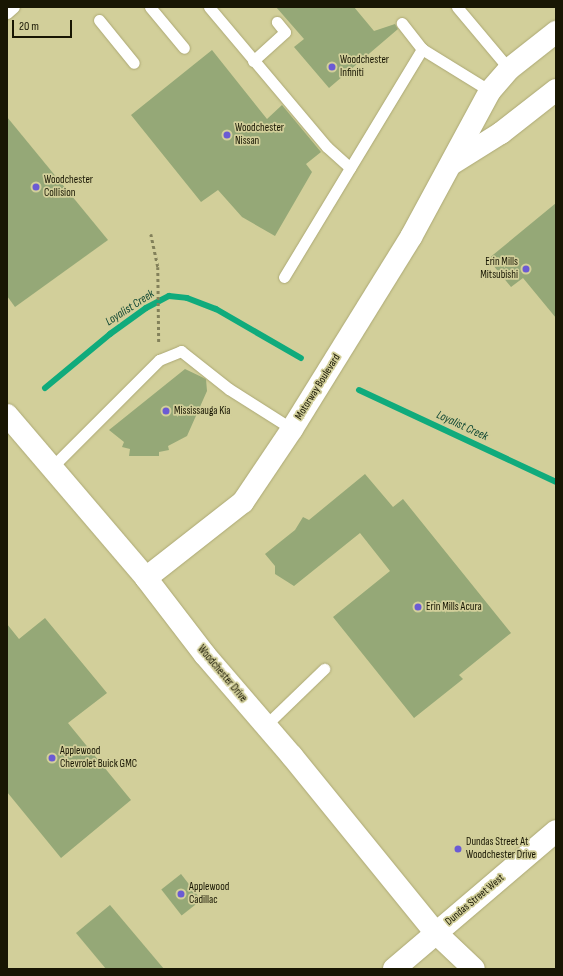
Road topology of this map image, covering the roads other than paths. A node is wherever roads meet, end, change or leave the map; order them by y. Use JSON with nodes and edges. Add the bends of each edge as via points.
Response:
{"nodes":[{"id":1,"x":14,"y":7,"type":"edge"},
{"id":2,"x":150,"y":7,"type":"edge"},
{"id":3,"x":209,"y":7,"type":"edge"},
{"id":4,"x":456,"y":7,"type":"edge"},
{"id":5,"x":7,"y":13,"type":"edge"},
{"id":6,"x":100,"y":20,"type":"dead end"},
{"id":7,"x":276,"y":22,"type":"dead end"},
{"id":8,"x":402,"y":23,"type":"dead end"},
{"id":9,"x":556,"y":32,"type":"edge"},
{"id":10,"x":184,"y":48,"type":"dead end"},
{"id":11,"x":422,"y":48,"type":"junction"},
{"id":12,"x":253,"y":60,"type":"junction"},
{"id":13,"x":134,"y":62,"type":"dead end"},
{"id":14,"x":509,"y":69,"type":"junction"},
{"id":15,"x":556,"y":90,"type":"edge"},
{"id":16,"x":490,"y":91,"type":"junction"},
{"id":17,"x":452,"y":163,"type":"junction"},
{"id":18,"x":350,"y":168,"type":"junction"},
{"id":19,"x":284,"y":277,"type":"dead end"},
{"id":20,"x":7,"y":415,"type":"edge"},
{"id":21,"x":292,"y":429,"type":"junction"},
{"id":22,"x":51,"y":468,"type":"junction"},
{"id":23,"x":146,"y":578,"type":"junction"},
{"id":24,"x":324,"y":669,"type":"dead end"},
{"id":25,"x":266,"y":725,"type":"junction"},
{"id":26,"x":556,"y":831,"type":"edge"},
{"id":27,"x":436,"y":933,"type":"junction"},
{"id":28,"x":394,"y":969,"type":"edge"},
{"id":29,"x":452,"y":969,"type":"edge"},
{"id":30,"x":474,"y":969,"type":"edge"}],
"edges":[{"from":1,"to":5,"type":"lane"},
{"from":2,"to":10,"type":"lane"},
{"from":3,"to":12,"type":"lane"},
{"from":4,"to":14,"type":"lane"},
{"from":6,"to":13,"type":"lane"},
{"from":7,"to":12,"type":"lane","via":[[285,32]]},
{"from":8,"to":11,"type":"lane"},
{"from":9,"to":14,"type":"street","name":"Motorway Boulevard"},
{"from":11,"to":16,"type":"lane"},
{"from":11,"to":18,"type":"lane"},
{"from":12,"to":18,"type":"lane","via":[[328,147]]},
{"from":14,"to":16,"type":"street","name":"Motorway Boulevard"},
{"from":15,"to":17,"type":"street","name":"Motorway Boulevard","via":[[501,133]]},
{"from":16,"to":17,"type":"street","name":"Motorway Boulevard"},
{"from":17,"to":21,"type":"street","name":"Motorway Boulevard","via":[[411,237]]},
{"from":18,"to":19,"type":"lane"},
{"from":20,"to":22,"type":"street","name":"Woodchester Drive"},
{"from":21,"to":22,"type":"lane","via":[[229,389],[181,350],[159,360]]},
{"from":21,"to":23,"type":"street","name":"Motorway Boulevard","via":[[243,502]]},
{"from":22,"to":23,"type":"street","name":"Woodchester Drive"},
{"from":23,"to":25,"type":"street","name":"Woodchester Drive","via":[[206,655]]},
{"from":24,"to":25,"type":"lane"},
{"from":25,"to":27,"type":"street","name":"Woodchester Drive"},
{"from":26,"to":27,"type":"street","name":"Dundas Street West"},
{"from":27,"to":28,"type":"street","name":"Dundas Street West"},
{"from":27,"to":29,"type":"street","name":"Woodchester Drive"},
{"from":27,"to":30,"type":"street","name":"Woodchester Drive"}]}
